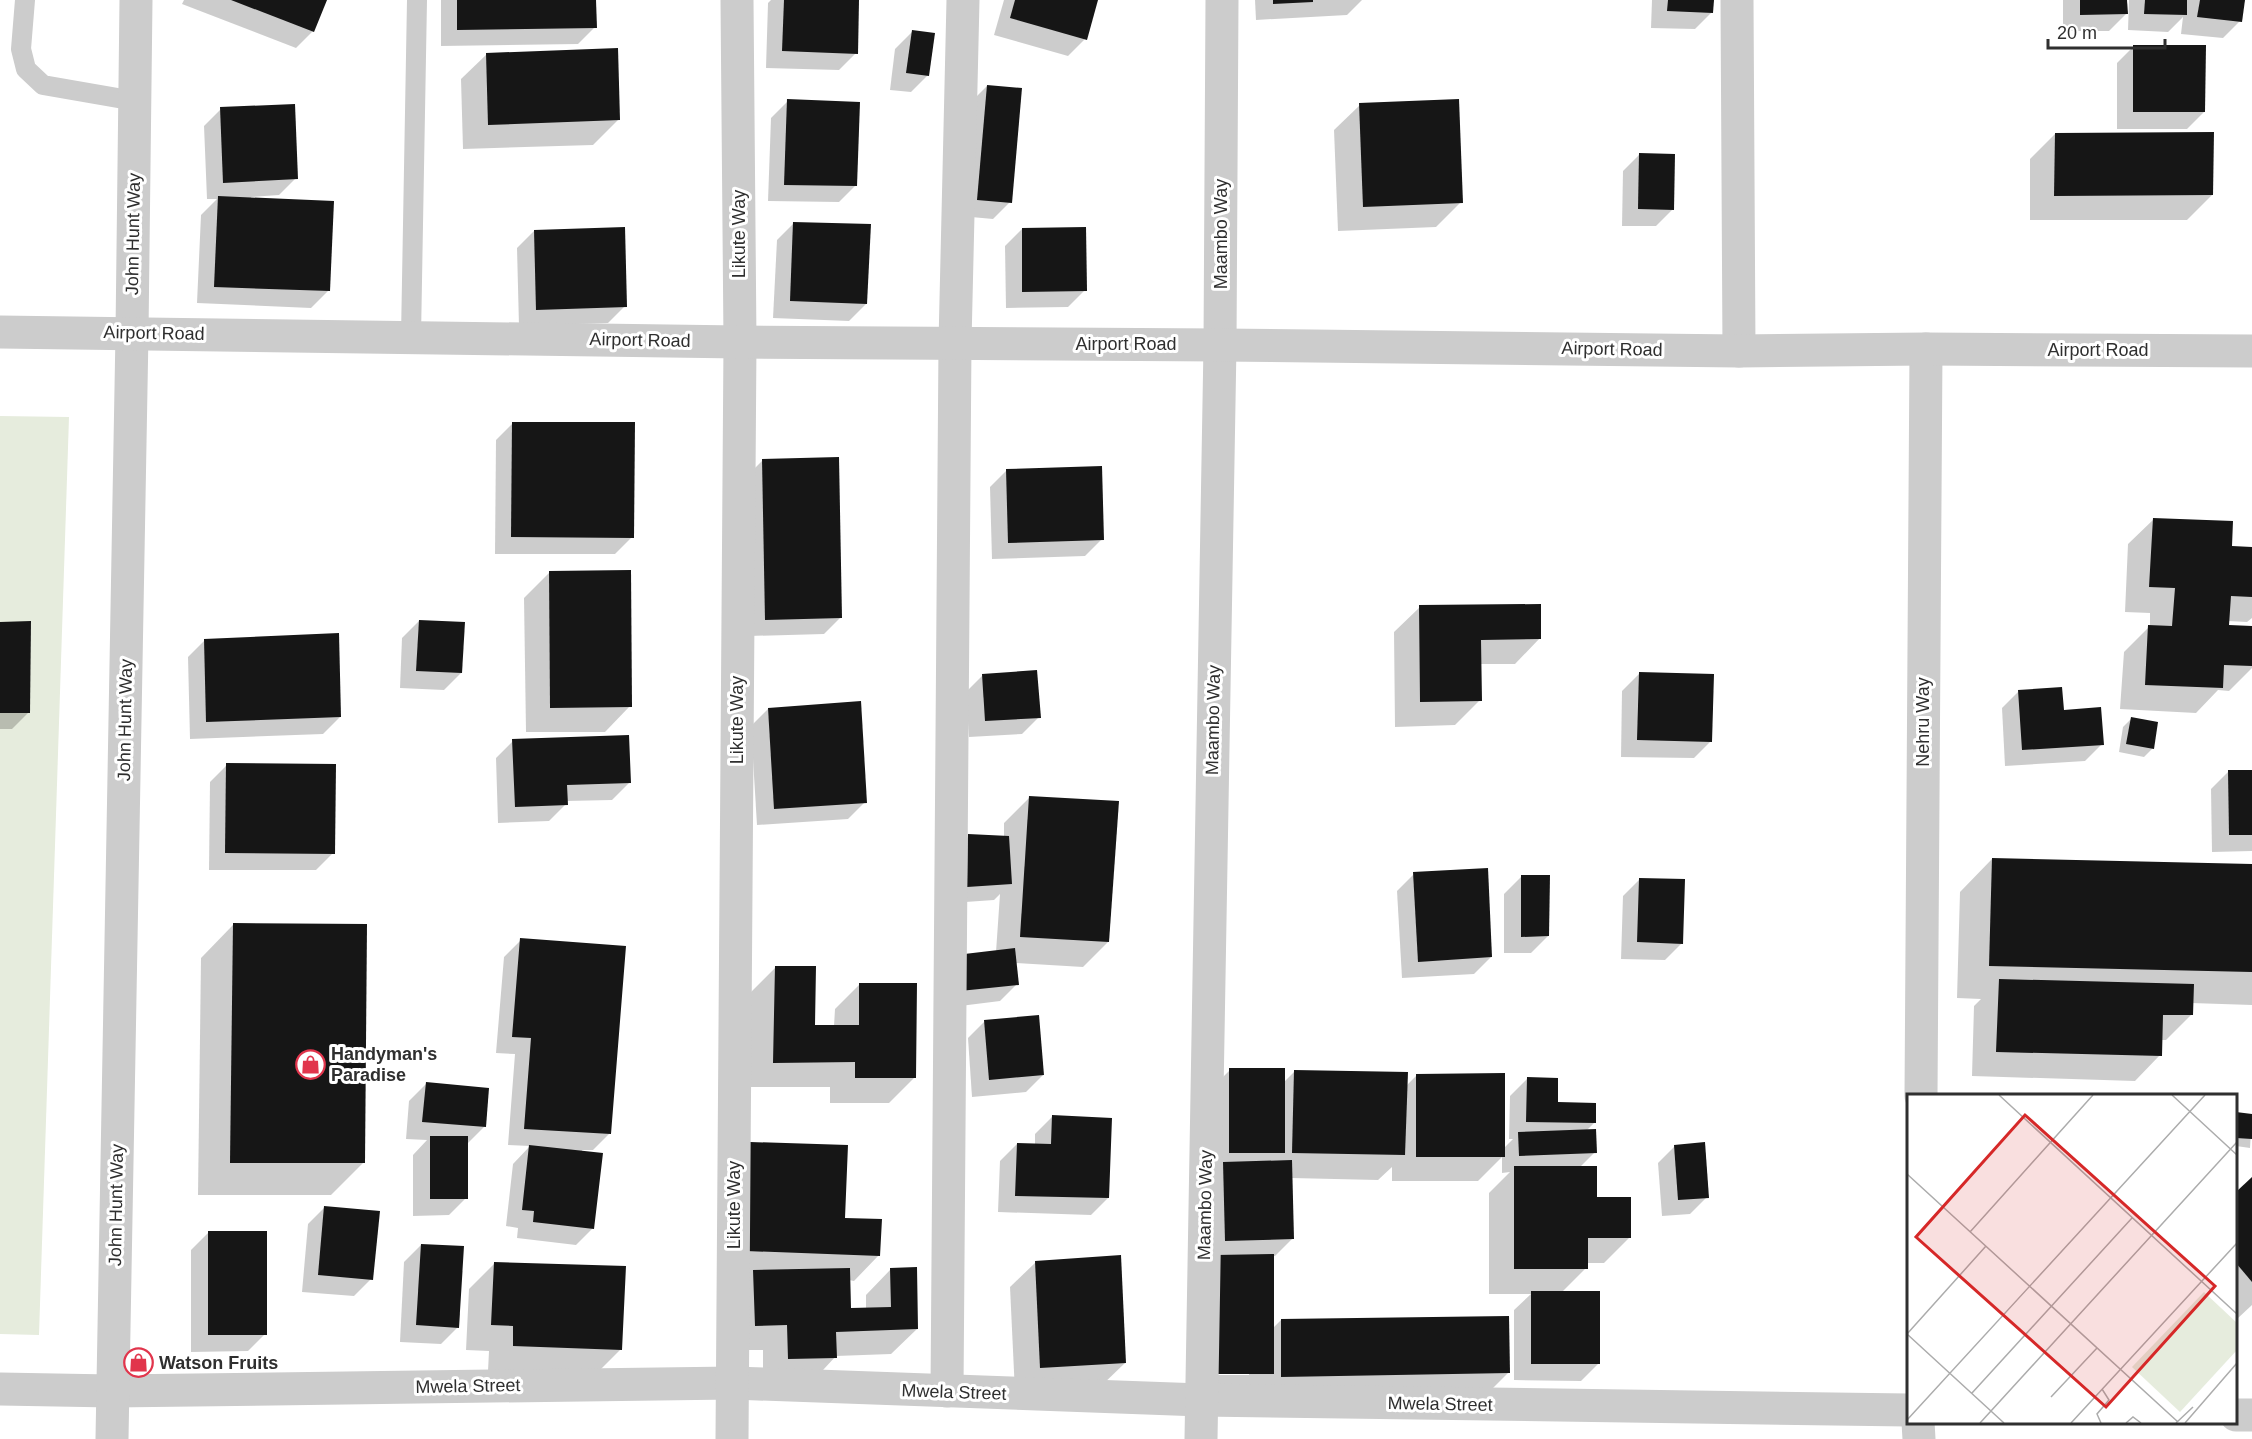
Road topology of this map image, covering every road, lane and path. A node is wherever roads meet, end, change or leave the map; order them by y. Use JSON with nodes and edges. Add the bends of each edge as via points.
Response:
{"nodes":[{"id":1,"x":25,"y":0,"type":"edge"},
{"id":2,"x":136,"y":0,"type":"edge"},
{"id":3,"x":417,"y":0,"type":"edge"},
{"id":4,"x":737,"y":0,"type":"edge"},
{"id":5,"x":963,"y":0,"type":"edge"},
{"id":6,"x":1222,"y":0,"type":"edge"},
{"id":7,"x":1737,"y":0,"type":"edge"},
{"id":8,"x":135,"y":101,"type":"junction"},
{"id":9,"x":0,"y":332,"type":"edge"},
{"id":10,"x":132,"y":333,"type":"junction"},
{"id":11,"x":411,"y":337,"type":"junction"},
{"id":12,"x":740,"y":342,"type":"junction"},
{"id":13,"x":955,"y":343,"type":"junction"},
{"id":14,"x":1220,"y":345,"type":"junction"},
{"id":15,"x":1926,"y":349,"type":"junction"},
{"id":16,"x":1738,"y":351,"type":"junction"},
{"id":17,"x":2252,"y":351,"type":"edge"},
{"id":18,"x":1921,"y":1094,"type":"edge"},
{"id":19,"x":733,"y":1383,"type":"junction"},
{"id":20,"x":0,"y":1389,"type":"edge"},
{"id":21,"x":112,"y":1391,"type":"junction"},
{"id":22,"x":946,"y":1391,"type":"junction"},
{"id":23,"x":1201,"y":1400,"type":"junction"},
{"id":24,"x":1907,"y":1410,"type":"edge"},
{"id":25,"x":1918,"y":1424,"type":"edge"},
{"id":26,"x":112,"y":1439,"type":"edge"},
{"id":27,"x":732,"y":1439,"type":"edge"},
{"id":28,"x":1201,"y":1439,"type":"edge"},
{"id":29,"x":1919,"y":1439,"type":"edge"}],
"edges":[{"from":1,"to":8,"type":"lane","via":[[21,49],[26,69],[43,86]]},
{"from":2,"to":8,"type":"street","name":"John Hunt Way"},
{"from":3,"to":11,"type":"lane"},
{"from":4,"to":12,"type":"street","name":"Likute Way"},
{"from":5,"to":13,"type":"street"},
{"from":6,"to":14,"type":"street","name":"Maambo Way"},
{"from":7,"to":16,"type":"street"},
{"from":8,"to":10,"type":"street","name":"John Hunt Way"},
{"from":9,"to":10,"type":"street","name":"Airport Road"},
{"from":10,"to":11,"type":"street","name":"Airport Road"},
{"from":10,"to":21,"type":"street","name":"John Hunt Way"},
{"from":11,"to":12,"type":"street","name":"Airport Road"},
{"from":12,"to":13,"type":"street","name":"Airport Road"},
{"from":12,"to":19,"type":"street","name":"Likute Way"},
{"from":13,"to":14,"type":"street","name":"Airport Road"},
{"from":13,"to":22,"type":"street"},
{"from":14,"to":16,"type":"street","name":"Airport Road"},
{"from":14,"to":23,"type":"street","name":"Maambo Way"},
{"from":15,"to":16,"type":"street","name":"Airport Road"},
{"from":15,"to":17,"type":"street","name":"Airport Road"},
{"from":15,"to":18,"type":"street","name":"Nehru Way"},
{"from":19,"to":21,"type":"street","name":"Mwela Street"},
{"from":19,"to":22,"type":"street","name":"Mwela Street"},
{"from":19,"to":27,"type":"street","name":"Likute Way"},
{"from":20,"to":21,"type":"street","name":"Mwela Street"},
{"from":21,"to":26,"type":"street","name":"John Hunt Way"},
{"from":22,"to":23,"type":"street","name":"Mwela Street"},
{"from":23,"to":24,"type":"street","name":"Mwela Street"},
{"from":23,"to":28,"type":"street","name":"Maambo Way"},
{"from":25,"to":29,"type":"street"}]}
